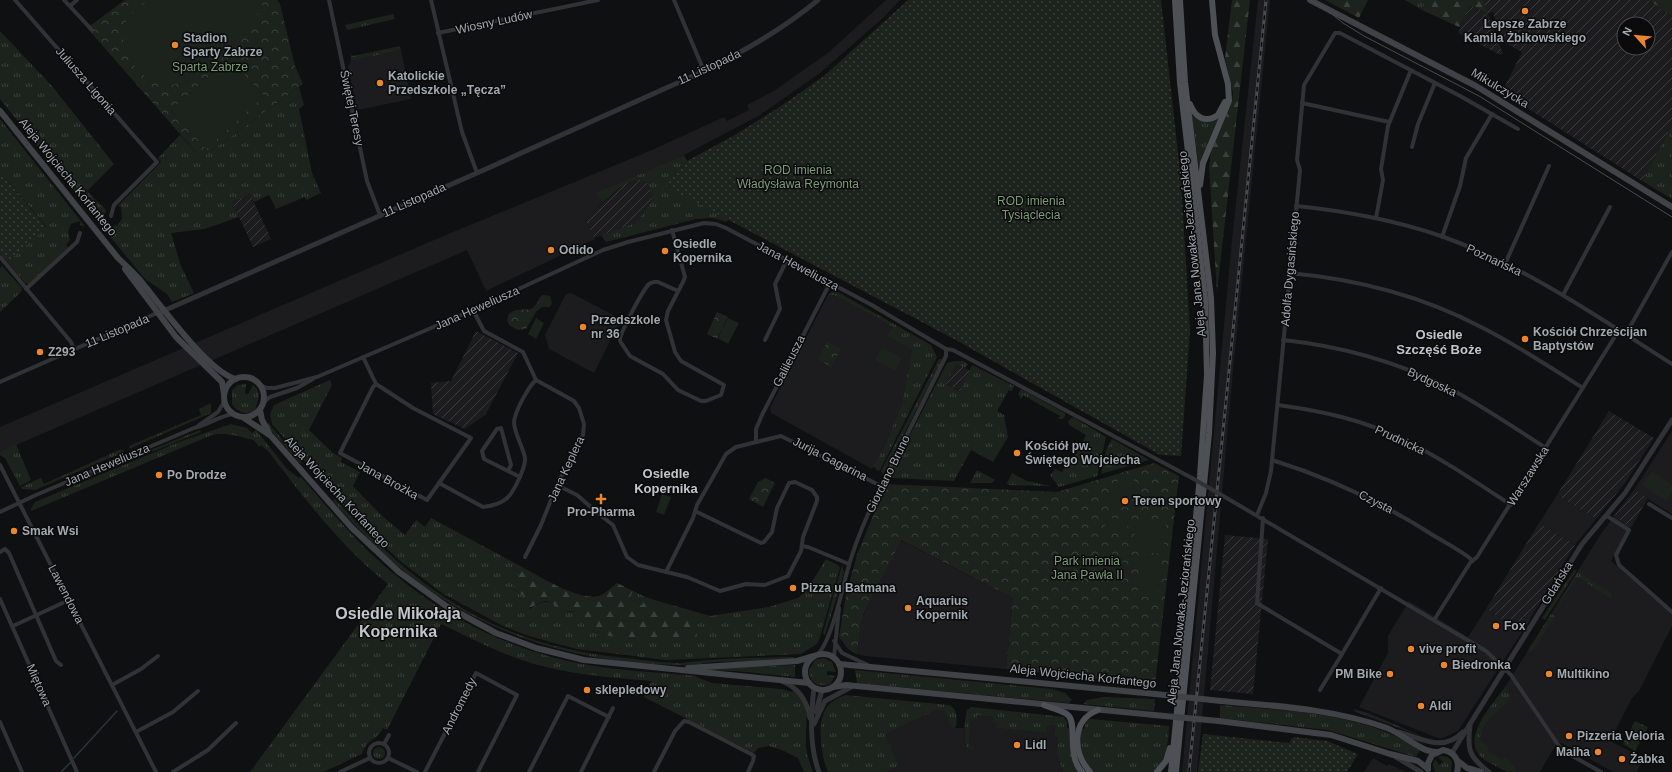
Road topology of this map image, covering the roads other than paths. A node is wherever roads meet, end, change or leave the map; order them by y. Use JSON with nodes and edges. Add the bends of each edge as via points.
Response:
{"nodes":[{"id":1,"x":15,"y":0,"type":"edge"},
{"id":2,"x":64,"y":0,"type":"edge"},
{"id":3,"x":77,"y":0,"type":"edge"},
{"id":4,"x":330,"y":0,"type":"edge"},
{"id":5,"x":431,"y":0,"type":"edge"},
{"id":6,"x":598,"y":0,"type":"edge"},
{"id":7,"x":674,"y":0,"type":"edge"},
{"id":8,"x":818,"y":0,"type":"edge"},
{"id":9,"x":1175,"y":0,"type":"edge"},
{"id":10,"x":1180,"y":0,"type":"edge"},
{"id":11,"x":1208,"y":0,"type":"edge"},
{"id":12,"x":1212,"y":0,"type":"edge"},
{"id":13,"x":1310,"y":0,"type":"edge"},
{"id":14,"x":70,"y":6,"type":"junction"},
{"id":15,"x":92,"y":30,"type":"dead end"},
{"id":16,"x":438,"y":33,"type":"junction"},
{"id":17,"x":1411,"y":70,"type":"junction"},
{"id":18,"x":704,"y":71,"type":"junction"},
{"id":19,"x":1185,"y":82,"type":"junction"},
{"id":20,"x":1435,"y":83,"type":"junction"},
{"id":21,"x":1302,"y":103,"type":"junction"},
{"id":22,"x":0,"y":111,"type":"edge"},
{"id":23,"x":1492,"y":114,"type":"junction"},
{"id":24,"x":1389,"y":122,"type":"junction"},
{"id":25,"x":1518,"y":129,"type":"dead end"},
{"id":26,"x":1412,"y":147,"type":"dead end"},
{"id":27,"x":1549,"y":166,"type":"dead end"},
{"id":28,"x":477,"y":173,"type":"junction"},
{"id":29,"x":1200,"y":201,"type":"junction"},
{"id":30,"x":1296,"y":206,"type":"junction"},
{"id":31,"x":1610,"y":207,"type":"dead end"},
{"id":32,"x":1672,"y":207,"type":"edge"},
{"id":33,"x":380,"y":215,"type":"junction"},
{"id":34,"x":111,"y":216,"type":"dead end"},
{"id":35,"x":1376,"y":218,"type":"junction"},
{"id":36,"x":672,"y":230,"type":"junction"},
{"id":37,"x":80,"y":233,"type":"dead end"},
{"id":38,"x":1442,"y":237,"type":"junction"},
{"id":39,"x":1672,"y":252,"type":"edge"},
{"id":40,"x":0,"y":257,"type":"edge"},
{"id":41,"x":787,"y":260,"type":"junction"},
{"id":42,"x":1505,"y":264,"type":"junction"},
{"id":43,"x":1289,"y":273,"type":"junction"},
{"id":44,"x":830,"y":283,"type":"junction"},
{"id":45,"x":26,"y":289,"type":"junction"},
{"id":46,"x":678,"y":291,"type":"junction"},
{"id":47,"x":1563,"y":295,"type":"junction"},
{"id":48,"x":473,"y":310,"type":"junction"},
{"id":49,"x":160,"y":312,"type":"junction"},
{"id":50,"x":1619,"y":330,"type":"junction"},
{"id":51,"x":1626,"y":334,"type":"junction"},
{"id":52,"x":765,"y":340,"type":"dead end"},
{"id":53,"x":1283,"y":340,"type":"junction"},
{"id":54,"x":74,"y":349,"type":"junction"},
{"id":55,"x":946,"y":349,"type":"junction"},
{"id":56,"x":363,"y":357,"type":"junction"},
{"id":57,"x":1672,"y":364,"type":"edge"},
{"id":58,"x":317,"y":377,"type":"junction"},
{"id":59,"x":236,"y":379,"type":"junction"},
{"id":60,"x":536,"y":380,"type":"junction"},
{"id":61,"x":0,"y":382,"type":"edge"},
{"id":62,"x":376,"y":384,"type":"junction"},
{"id":63,"x":260,"y":385,"type":"junction"},
{"id":64,"x":1583,"y":388,"type":"junction"},
{"id":65,"x":224,"y":394,"type":"junction"},
{"id":66,"x":224,"y":402,"type":"junction"},
{"id":67,"x":264,"y":402,"type":"junction"},
{"id":68,"x":1278,"y":405,"type":"junction"},
{"id":69,"x":260,"y":410,"type":"junction"},
{"id":70,"x":233,"y":414,"type":"junction"},
{"id":71,"x":244,"y":418,"type":"junction"},
{"id":72,"x":1672,"y":420,"type":"edge"},
{"id":73,"x":194,"y":428,"type":"junction"},
{"id":74,"x":271,"y":436,"type":"junction"},
{"id":75,"x":756,"y":441,"type":"junction"},
{"id":76,"x":1546,"y":448,"type":"junction"},
{"id":77,"x":1272,"y":460,"type":"junction"},
{"id":78,"x":0,"y":465,"type":"edge"},
{"id":79,"x":508,"y":471,"type":"junction"},
{"id":80,"x":520,"y":477,"type":"junction"},
{"id":81,"x":439,"y":483,"type":"junction"},
{"id":82,"x":557,"y":486,"type":"junction"},
{"id":83,"x":881,"y":486,"type":"junction"},
{"id":84,"x":20,"y":503,"type":"junction"},
{"id":85,"x":1649,"y":504,"type":"dead end"},
{"id":86,"x":1511,"y":505,"type":"junction"},
{"id":87,"x":695,"y":511,"type":"junction"},
{"id":88,"x":0,"y":512,"type":"edge"},
{"id":89,"x":1257,"y":515,"type":"junction"},
{"id":90,"x":1607,"y":516,"type":"junction"},
{"id":91,"x":1263,"y":518,"type":"junction"},
{"id":92,"x":1672,"y":518,"type":"edge"},
{"id":93,"x":802,"y":546,"type":"junction"},
{"id":94,"x":0,"y":552,"type":"edge"},
{"id":95,"x":525,"y":557,"type":"dead end"},
{"id":96,"x":1472,"y":560,"type":"junction"},
{"id":97,"x":849,"y":564,"type":"junction"},
{"id":98,"x":666,"y":572,"type":"junction"},
{"id":99,"x":1381,"y":588,"type":"junction"},
{"id":100,"x":0,"y":599,"type":"edge"},
{"id":101,"x":69,"y":600,"type":"junction"},
{"id":102,"x":839,"y":604,"type":"junction"},
{"id":103,"x":1672,"y":612,"type":"edge"},
{"id":104,"x":36,"y":616,"type":"junction"},
{"id":105,"x":1434,"y":620,"type":"junction"},
{"id":106,"x":13,"y":626,"type":"junction"},
{"id":107,"x":834,"y":641,"type":"junction"},
{"id":108,"x":1342,"y":654,"type":"junction"},
{"id":109,"x":816,"y":655,"type":"junction"},
{"id":110,"x":158,"y":656,"type":"dead end"},
{"id":111,"x":834,"y":657,"type":"junction"},
{"id":112,"x":61,"y":664,"type":"dead end"},
{"id":113,"x":839,"y":664,"type":"junction"},
{"id":114,"x":872,"y":667,"type":"junction"},
{"id":115,"x":1505,"y":668,"type":"junction"},
{"id":116,"x":673,"y":669,"type":"junction"},
{"id":117,"x":774,"y":679,"type":"junction"},
{"id":118,"x":112,"y":685,"type":"junction"},
{"id":119,"x":811,"y":685,"type":"junction"},
{"id":120,"x":853,"y":686,"type":"junction"},
{"id":121,"x":833,"y":687,"type":"junction"},
{"id":122,"x":822,"y":690,"type":"junction"},
{"id":123,"x":1320,"y":690,"type":"dead end"},
{"id":124,"x":198,"y":691,"type":"dead end"},
{"id":125,"x":1044,"y":705,"type":"junction"},
{"id":126,"x":613,"y":708,"type":"dead end"},
{"id":127,"x":1098,"y":710,"type":"junction"},
{"id":128,"x":609,"y":717,"type":"junction"},
{"id":129,"x":0,"y":722,"type":"edge"},
{"id":130,"x":236,"y":723,"type":"dead end"},
{"id":131,"x":1470,"y":724,"type":"junction"},
{"id":132,"x":1175,"y":725,"type":"junction"},
{"id":133,"x":812,"y":729,"type":"junction"},
{"id":134,"x":136,"y":732,"type":"junction"},
{"id":135,"x":1398,"y":732,"type":"junction"},
{"id":136,"x":389,"y":735,"type":"dead end"},
{"id":137,"x":384,"y":744,"type":"junction"},
{"id":138,"x":1436,"y":752,"type":"junction"},
{"id":139,"x":1452,"y":753,"type":"junction"},
{"id":140,"x":1390,"y":754,"type":"junction"},
{"id":141,"x":370,"y":758,"type":"junction"},
{"id":142,"x":388,"y":758,"type":"junction"},
{"id":143,"x":1458,"y":761,"type":"junction"},
{"id":144,"x":1428,"y":770,"type":"edge"},
{"id":145,"x":22,"y":772,"type":"edge"},
{"id":146,"x":77,"y":772,"type":"edge"},
{"id":147,"x":156,"y":772,"type":"edge"},
{"id":148,"x":174,"y":772,"type":"edge"},
{"id":149,"x":342,"y":772,"type":"edge"},
{"id":150,"x":417,"y":772,"type":"edge"},
{"id":151,"x":425,"y":772,"type":"edge"},
{"id":152,"x":478,"y":772,"type":"edge"},
{"id":153,"x":529,"y":772,"type":"edge"},
{"id":154,"x":581,"y":772,"type":"edge"},
{"id":155,"x":654,"y":772,"type":"edge"},
{"id":156,"x":748,"y":772,"type":"edge"},
{"id":157,"x":819,"y":772,"type":"edge"},
{"id":158,"x":1082,"y":772,"type":"edge"},
{"id":159,"x":1090,"y":772,"type":"edge"},
{"id":160,"x":1157,"y":772,"type":"edge"},
{"id":161,"x":1171,"y":772,"type":"edge"},
{"id":162,"x":1176,"y":772,"type":"edge"},
{"id":163,"x":1420,"y":772,"type":"edge"},
{"id":164,"x":1457,"y":772,"type":"edge"},
{"id":165,"x":1481,"y":772,"type":"edge"},
{"id":166,"x":1489,"y":772,"type":"edge"},
{"id":167,"x":1601,"y":772,"type":"edge"}],
"edges":[{"from":1,"to":34,"type":"street","name":"Juliusza Ligonia","via":[[157,162],[114,205]]},
{"from":2,"to":14,"type":"street"},
{"from":3,"to":14,"type":"street"},
{"from":4,"to":33,"type":"street","name":"Świętej Teresy","via":[[367,181]]},
{"from":5,"to":16,"type":"street"},
{"from":6,"to":16,"type":"street","name":"Wiosny Ludów"},
{"from":7,"to":18,"type":"street"},
{"from":8,"to":18,"type":"street","name":"11 Listopada","via":[[772,35]]},
{"from":9,"to":132,"type":"main road","name":"Aleja Jana Nowaka-Jeziorańskiego","via":[[1180,83],[1205,298],[1207,375]]},
{"from":10,"to":19,"type":"main road","name":"Aleja Jana Nowaka-Jeziorańskiego"},
{"from":11,"to":19,"type":"main road","via":[[1211,28],[1226,90],[1223,108],[1218,115],[1206,120],[1200,118],[1194,112]]},
{"from":12,"to":29,"type":"main road","via":[[1215,34],[1229,90],[1229,100],[1203,163]]},
{"from":13,"to":32,"type":"main road","name":"Mikulczycka","via":[[1471,83]]},
{"from":14,"to":15,"type":"street"},
{"from":16,"to":28,"type":"street","via":[[462,132]]},
{"from":17,"to":20,"type":"street"},
{"from":17,"to":21,"type":"street","name":"Adolfa Dygasińskiego","via":[[1337,32],[1306,79],[1302,90]]},
{"from":17,"to":24,"type":"street"},
{"from":18,"to":28,"type":"street","name":"11 Listopada"},
{"from":19,"to":29,"type":"main road","name":"Aleja Jana Nowaka-Jeziorańskiego"},
{"from":20,"to":23,"type":"street"},
{"from":20,"to":26,"type":"street","via":[[1418,124]]},
{"from":21,"to":24,"type":"street"},
{"from":21,"to":30,"type":"street","name":"Adolfa Dygasińskiego"},
{"from":22,"to":49,"type":"main road","name":"Aleja Wojciecha Korfantego","via":[[118,258],[138,278]]},
{"from":23,"to":25,"type":"street"},
{"from":23,"to":38,"type":"street","via":[[1466,158],[1460,186]]},
{"from":24,"to":35,"type":"street","via":[[1384,144]]},
{"from":27,"to":42,"type":"street"},
{"from":28,"to":33,"type":"street","name":"11 Listopada"},
{"from":29,"to":162,"type":"main road","name":"Aleja Jana Nowaka-Jeziorańskiego","via":[[1211,298],[1213,379]]},
{"from":30,"to":35,"type":"street","name":"Poznańska"},
{"from":30,"to":43,"type":"street","name":"Adolfa Dygasińskiego"},
{"from":31,"to":47,"type":"street"},
{"from":33,"to":49,"type":"street","name":"11 Listopada"},
{"from":35,"to":38,"type":"street","name":"Poznańska"},
{"from":36,"to":41,"type":"street","name":"Jana Heweliusza","via":[[697,224],[716,224]]},
{"from":36,"to":46,"type":"street","via":[[685,273]]},
{"from":36,"to":48,"type":"street","name":"Jana Heweliusza","via":[[603,250]]},
{"from":37,"to":45,"type":"street","via":[[77,242]]},
{"from":38,"to":42,"type":"street","name":"Poznańska"},
{"from":39,"to":51,"type":"street"},
{"from":40,"to":45,"type":"street"},
{"from":41,"to":44,"type":"street","name":"Jana Heweliusza"},
{"from":41,"to":52,"type":"street","via":[[775,284],[780,309]]},
{"from":42,"to":47,"type":"street","name":"Poznańska"},
{"from":43,"to":53,"type":"street","name":"Adolfa Dygasińskiego"},
{"from":43,"to":64,"type":"street","via":[[1361,284],[1408,296],[1437,307],[1498,336]]},
{"from":44,"to":55,"type":"street","name":"Jana Heweliusza"},
{"from":44,"to":75,"type":"street","name":"Galileusza","via":[[762,415],[756,429]]},
{"from":45,"to":54,"type":"street","via":[[71,342]]},
{"from":46,"to":46,"type":"street","via":[[666,320],[672,345],[681,362],[722,383],[724,388],[721,395],[706,401],[678,390],[666,376],[630,356],[621,346],[619,338],[648,285],[658,282]]},
{"from":47,"to":50,"type":"street","name":"Poznańska"},
{"from":48,"to":56,"type":"street","name":"Jana Heweliusza"},
{"from":48,"to":60,"type":"street","via":[[484,330],[522,352]]},
{"from":49,"to":54,"type":"street","name":"11 Listopada"},
{"from":49,"to":59,"type":"main road","name":"Aleja Wojciecha Korfantego","via":[[204,356],[225,374]]},
{"from":49,"to":65,"type":"main road","name":"Aleja Wojciecha Korfantego","via":[[184,346],[222,382]]},
{"from":50,"to":51,"type":"street","name":"Poznańska"},
{"from":50,"to":64,"type":"street","name":"Warszawska"},
{"from":51,"to":57,"type":"street","name":"Poznańska"},
{"from":53,"to":68,"type":"street","name":"Adolfa Dygasińskiego"},
{"from":53,"to":76,"type":"street","name":"Bydgoska","via":[[1348,350],[1418,374],[1465,398]]},
{"from":54,"to":61,"type":"street","name":"11 Listopada"},
{"from":55,"to":83,"type":"street","name":"Giordano Bruno","via":[[946,356]]},
{"from":55,"to":89,"type":"street","name":"Jana Heweliusza","bridge":true,"via":[[953,350],[1020,385]]},
{"from":56,"to":58,"type":"street","name":"Jana Heweliusza"},
{"from":56,"to":62,"type":"street"},
{"from":58,"to":63,"type":"street","name":"Jana Heweliusza","via":[[270,389]]},
{"from":58,"to":67,"type":"street","name":"Jana Heweliusza","via":[[305,385],[270,397]]},
{"from":59,"to":63,"type":"main road","via":[[248,378]]},
{"from":59,"to":65,"type":"main road","via":[[228,385]]},
{"from":60,"to":80,"type":"street","via":[[514,421],[525,460]]},
{"from":60,"to":82,"type":"street","name":"Jana Keplera","via":[[574,401],[584,424],[583,435]]},
{"from":62,"to":81,"type":"street","name":"Jana Brożka","via":[[412,408],[471,438]]},
{"from":62,"to":81,"type":"street","name":"Jana Brożka","via":[[372,387],[340,453],[423,499],[430,498]]},
{"from":63,"to":67,"type":"main road"},
{"from":64,"to":76,"type":"street","name":"Warszawska"},
{"from":65,"to":66,"type":"main road"},
{"from":66,"to":70,"type":"main road"},
{"from":66,"to":73,"type":"street","name":"Jana Heweliusza","via":[[218,412]]},
{"from":67,"to":69,"type":"main road"},
{"from":68,"to":77,"type":"street","name":"Adolfa Dygasińskiego"},
{"from":68,"to":86,"type":"street","name":"Prudnicka","via":[[1342,417],[1387,432],[1430,454]]},
{"from":69,"to":71,"type":"main road"},
{"from":69,"to":74,"type":"main road","name":"Aleja Wojciecha Korfantego","via":[[262,420]]},
{"from":70,"to":71,"type":"main road"},
{"from":70,"to":73,"type":"street","name":"Jana Heweliusza"},
{"from":71,"to":74,"type":"main road","name":"Aleja Wojciecha Korfantego"},
{"from":72,"to":90,"type":"street","name":"Gdańska","via":[[1629,488]]},
{"from":73,"to":84,"type":"street","name":"Jana Heweliusza"},
{"from":74,"to":116,"type":"main road","name":"Aleja Wojciecha Korfantego","via":[[377,553],[410,582],[459,614],[510,639],[558,654],[602,662]]},
{"from":75,"to":83,"type":"street","name":"Jurija Gagarina","via":[[775,436],[787,438]]},
{"from":75,"to":87,"type":"street","name":"Jurija Gagarina","via":[[736,447],[726,454]]},
{"from":76,"to":86,"type":"street","name":"Warszawska"},
{"from":77,"to":89,"type":"street","name":"Adolfa Dygasińskiego","via":[[1266,493]]},
{"from":77,"to":96,"type":"street","name":"Czysta","via":[[1370,499],[1418,525]]},
{"from":78,"to":84,"type":"street","name":"Lawendowa"},
{"from":79,"to":79,"type":"street","via":[[511,465],[501,428],[493,434],[482,455],[484,459]]},
{"from":79,"to":80,"type":"street"},
{"from":80,"to":81,"type":"street","via":[[506,500],[483,507]]},
{"from":82,"to":95,"type":"street","name":"Jana Keplera"},
{"from":82,"to":98,"type":"street","via":[[577,495],[613,525],[627,557],[632,562]]},
{"from":83,"to":97,"type":"street","name":"Giordano Bruno"},
{"from":84,"to":88,"type":"street","name":"Jana Heweliusza"},
{"from":84,"to":101,"type":"street","name":"Lawendowa"},
{"from":85,"to":92,"type":"street"},
{"from":86,"to":96,"type":"street","name":"Warszawska","via":[[1477,557]]},
{"from":87,"to":93,"type":"street","via":[[757,542],[764,542],[772,532],[776,508],[787,486],[795,482],[812,490],[817,497]]},
{"from":87,"to":98,"type":"street","name":"Jurija Gagarina"},
{"from":89,"to":91,"type":"street","name":"Jana Heweliusza"},
{"from":90,"to":103,"type":"street","via":[[1629,530],[1616,555],[1619,566]]},
{"from":90,"to":115,"type":"street","name":"Gdańska","via":[[1582,544]]},
{"from":91,"to":99,"type":"street","name":"Jana Heweliusza"},
{"from":91,"to":108,"type":"street","via":[[1257,603]]},
{"from":93,"to":97,"type":"street"},
{"from":93,"to":98,"type":"street","via":[[788,576],[761,586],[746,584],[720,591],[687,577]]},
{"from":94,"to":104,"type":"street","via":[[5,549],[9,553]]},
{"from":96,"to":105,"type":"street","name":"Warszawska"},
{"from":97,"to":102,"type":"street","name":"Giordano Bruno"},
{"from":99,"to":105,"type":"street","name":"Jana Heweliusza"},
{"from":99,"to":108,"type":"street"},
{"from":100,"to":106,"type":"street","name":"Miętowa"},
{"from":101,"to":104,"type":"street"},
{"from":101,"to":118,"type":"street","name":"Lawendowa"},
{"from":102,"to":107,"type":"street","name":"Giordano Bruno"},
{"from":102,"to":109,"type":"street","name":"Giordano Bruno","via":[[825,645]]},
{"from":104,"to":106,"type":"street"},
{"from":104,"to":112,"type":"street","via":[[56,661]]},
{"from":105,"to":115,"type":"street","name":"Jana Heweliusza","via":[[1486,651]]},
{"from":106,"to":146,"type":"street","name":"Miętowa"},
{"from":107,"to":111,"type":"street","name":"Giordano Bruno"},
{"from":107,"to":114,"type":"street","via":[[842,653]]},
{"from":108,"to":123,"type":"street"},
{"from":109,"to":111,"type":"main road"},
{"from":109,"to":116,"type":"main road","name":"Aleja Wojciecha Korfantego","via":[[797,661]]},
{"from":109,"to":119,"type":"main road","via":[[806,666],[806,678]]},
{"from":110,"to":118,"type":"street"},
{"from":111,"to":113,"type":"main road"},
{"from":113,"to":114,"type":"main road","name":"Aleja Wojciecha Korfantego"},
{"from":113,"to":121,"type":"main road","via":[[841,674]]},
{"from":114,"to":135,"type":"main road","name":"Aleja Wojciecha Korfantego","bridge":true,"via":[[1334,714],[1367,721]]},
{"from":115,"to":131,"type":"street","name":"Gdańska"},
{"from":115,"to":167,"type":"street","name":"Jana Heweliusza","via":[[1559,746]]},
{"from":116,"to":117,"type":"main road","name":"Aleja Wojciecha Korfantego"},
{"from":117,"to":119,"type":"main road","name":"Aleja Wojciecha Korfantego"},
{"from":117,"to":133,"type":"street","via":[[794,687],[802,695],[807,703]]},
{"from":118,"to":134,"type":"street","name":"Lawendowa"},
{"from":119,"to":122,"type":"main road"},
{"from":119,"to":133,"type":"street"},
{"from":120,"to":121,"type":"main road"},
{"from":120,"to":125,"type":"main road"},
{"from":120,"to":133,"type":"street","via":[[825,702]]},
{"from":121,"to":122,"type":"main road"},
{"from":122,"to":133,"type":"street"},
{"from":124,"to":134,"type":"street","via":[[173,712]]},
{"from":125,"to":127,"type":"main road"},
{"from":125,"to":158,"type":"main road","via":[[1064,712],[1070,717],[1074,761]]},
{"from":126,"to":128,"type":"street"},
{"from":127,"to":140,"type":"main road","bridge":true,"via":[[1331,734]]},
{"from":127,"to":159,"type":"main road","via":[[1085,717],[1079,727],[1078,746],[1081,758]]},
{"from":128,"to":153,"type":"street","via":[[568,696]]},
{"from":128,"to":154,"type":"street"},
{"from":129,"to":145,"type":"street"},
{"from":130,"to":148,"type":"street","via":[[208,750]]},
{"from":131,"to":135,"type":"street","via":[[1454,739],[1441,744]]},
{"from":131,"to":139,"type":"street","name":"Gdańska"},
{"from":131,"to":166,"type":"street","via":[[1470,753]]},
{"from":132,"to":160,"type":"main road","via":[[1166,761]]},
{"from":132,"to":161,"type":"main road","name":"Aleja Jana Nowaka-Jeziorańskiego"},
{"from":133,"to":157,"type":"street","via":[[814,756]]},
{"from":134,"to":147,"type":"street","name":"Lawendowa"},
{"from":135,"to":138,"type":"main road","name":"Aleja Wojciecha Korfantego","via":[[1427,751]]},
{"from":136,"to":137,"type":"street"},
{"from":137,"to":141,"type":"street","via":[[372,746]]},
{"from":137,"to":142,"type":"street","via":[[388,748]]},
{"from":138,"to":139,"type":"main road","name":"Aleja Wojciecha Korfantego","via":[[1443,750]]},
{"from":138,"to":144,"type":"main road","via":[[1429,759]]},
{"from":139,"to":143,"type":"main road"},
{"from":140,"to":144,"type":"main road","via":[[1418,761]]},
{"from":140,"to":163,"type":"street"},
{"from":141,"to":142,"type":"street","via":[[379,763]]},
{"from":141,"to":149,"type":"street"},
{"from":142,"to":150,"type":"street"},
{"from":143,"to":164,"type":"main road"},
{"from":143,"to":165,"type":"main road","via":[[1467,768]]},
{"from":151,"to":152,"type":"street","name":"Andromedy","via":[[476,673],[517,695]]},
{"from":155,"to":156,"type":"street","via":[[675,731],[681,723],[687,722],[752,754],[754,761]]}]}
